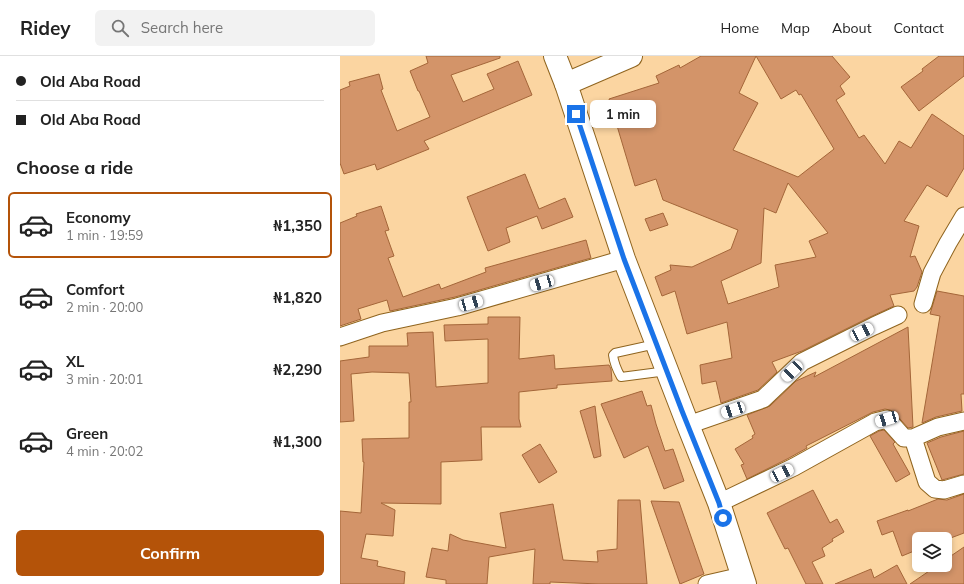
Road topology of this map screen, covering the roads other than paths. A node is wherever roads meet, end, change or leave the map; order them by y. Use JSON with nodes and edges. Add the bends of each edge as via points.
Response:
{"nodes":[{"id":1,"x":555,"y":56,"type":"edge"},
{"id":2,"x":631,"y":56,"type":"edge"},
{"id":3,"x":566,"y":84,"type":"junction"},
{"id":4,"x":964,"y":216,"type":"edge"},
{"id":5,"x":624,"y":259,"type":"junction"},
{"id":6,"x":923,"y":304,"type":"dead end"},
{"id":7,"x":898,"y":315,"type":"dead end"},
{"id":8,"x":340,"y":337,"type":"edge"},
{"id":9,"x":656,"y":344,"type":"junction"},
{"id":10,"x":667,"y":371,"type":"junction"},
{"id":11,"x":964,"y":420,"type":"edge"},
{"id":12,"x":688,"y":425,"type":"junction"},
{"id":13,"x":913,"y":438,"type":"junction"},
{"id":14,"x":964,"y":484,"type":"edge"},
{"id":15,"x":719,"y":503,"type":"junction"},
{"id":16,"x":744,"y":580,"type":"edge"},
{"id":17,"x":707,"y":584,"type":"edge"}],
"edges":[{"from":1,"to":3,"type":"main road"},
{"from":2,"to":3,"type":"main road"},
{"from":3,"to":5,"type":"main road"},
{"from":4,"to":6,"type":"street","via":[[932,273]]},
{"from":5,"to":8,"type":"street","via":[[457,307],[382,323]]},
{"from":5,"to":9,"type":"main road"},
{"from":7,"to":12,"type":"street","via":[[802,362],[763,399]]},
{"from":9,"to":10,"type":"main road"},
{"from":9,"to":10,"type":"lane","via":[[615,353],[613,360],[617,370],[621,377]]},
{"from":10,"to":12,"type":"main road"},
{"from":11,"to":13,"type":"street","via":[[938,427]]},
{"from":12,"to":15,"type":"main road"},
{"from":13,"to":14,"type":"street","via":[[927,482],[935,489],[944,490]]},
{"from":13,"to":15,"type":"street","via":[[904,438],[887,419],[876,422],[794,467]]},
{"from":15,"to":16,"type":"main road"},
{"from":16,"to":17,"type":"street"}]}
